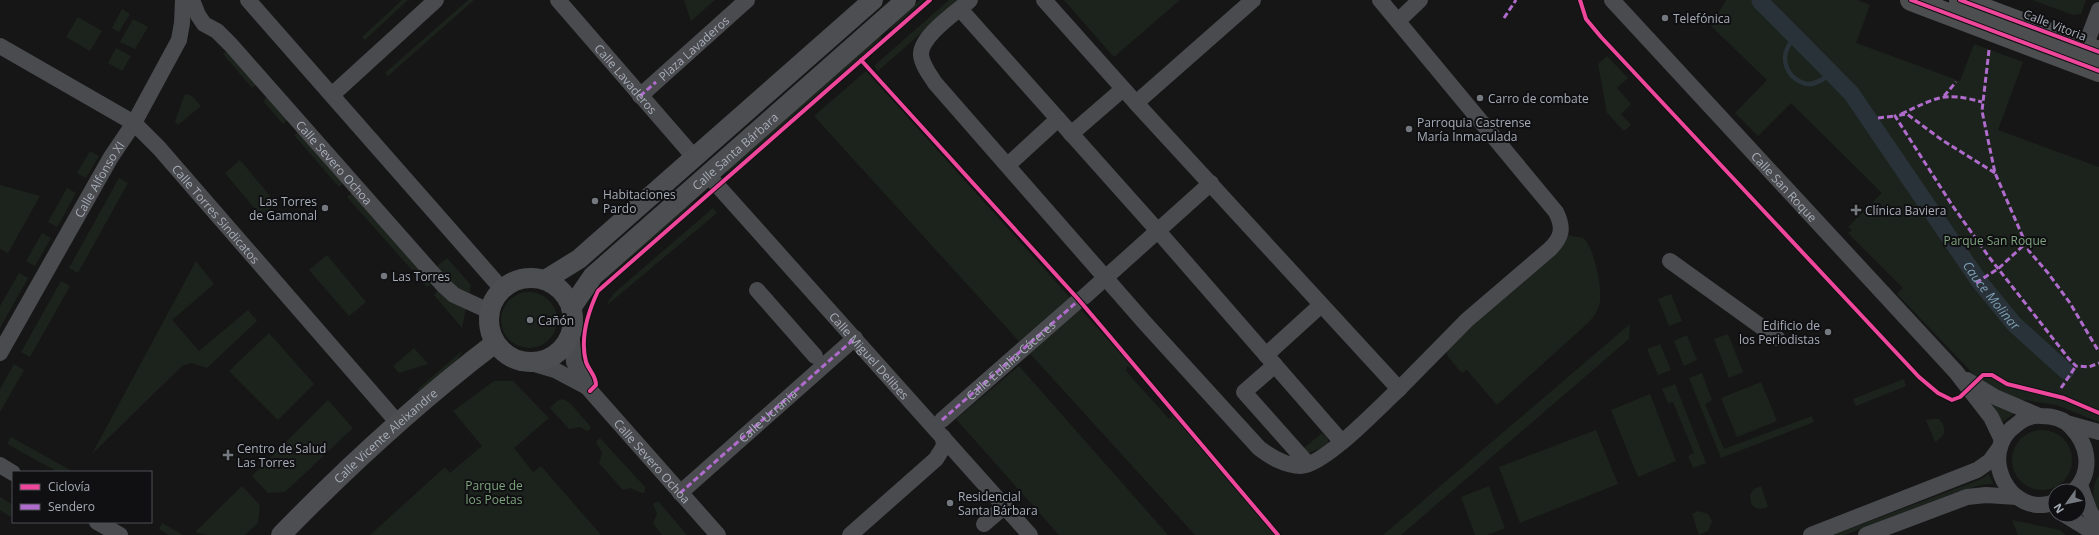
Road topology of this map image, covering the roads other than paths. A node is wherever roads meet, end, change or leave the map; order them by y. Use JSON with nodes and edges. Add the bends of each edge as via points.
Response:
{"nodes":[{"id":1,"x":183,"y":0,"type":"edge"},
{"id":2,"x":192,"y":0,"type":"edge"},
{"id":3,"x":248,"y":0,"type":"edge"},
{"id":4,"x":436,"y":0,"type":"edge"},
{"id":5,"x":558,"y":0,"type":"edge"},
{"id":6,"x":747,"y":0,"type":"edge"},
{"id":7,"x":874,"y":0,"type":"edge"},
{"id":8,"x":906,"y":0,"type":"edge"},
{"id":9,"x":1044,"y":0,"type":"edge"},
{"id":10,"x":1253,"y":0,"type":"edge"},
{"id":11,"x":1380,"y":0,"type":"edge"},
{"id":12,"x":1420,"y":0,"type":"edge"},
{"id":13,"x":1612,"y":0,"type":"edge"},
{"id":14,"x":1911,"y":0,"type":"edge"},
{"id":15,"x":1960,"y":0,"type":"edge"},
{"id":16,"x":965,"y":5,"type":"edge"},
{"id":17,"x":2099,"y":10,"type":"edge"},
{"id":18,"x":1398,"y":21,"type":"junction"},
{"id":19,"x":0,"y":46,"type":"edge"},
{"id":20,"x":2092,"y":50,"type":"edge"},
{"id":21,"x":2099,"y":71,"type":"edge"},
{"id":22,"x":1123,"y":88,"type":"junction"},
{"id":23,"x":332,"y":94,"type":"junction"},
{"id":24,"x":640,"y":96,"type":"junction"},
{"id":25,"x":1136,"y":102,"type":"junction"},
{"id":26,"x":1058,"y":119,"type":"junction"},
{"id":27,"x":134,"y":123,"type":"junction"},
{"id":28,"x":1071,"y":134,"type":"junction"},
{"id":29,"x":694,"y":157,"type":"junction"},
{"id":30,"x":1008,"y":165,"type":"junction"},
{"id":31,"x":708,"y":175,"type":"junction"},
{"id":32,"x":1211,"y":183,"type":"junction"},
{"id":33,"x":1158,"y":231,"type":"junction"},
{"id":34,"x":1670,"y":261,"type":"dead end"},
{"id":35,"x":1106,"y":277,"type":"junction"},
{"id":36,"x":545,"y":280,"type":"junction"},
{"id":37,"x":502,"y":289,"type":"junction"},
{"id":38,"x":757,"y":290,"type":"dead end"},
{"id":39,"x":1321,"y":305,"type":"junction"},
{"id":40,"x":571,"y":308,"type":"junction"},
{"id":41,"x":490,"y":312,"type":"junction"},
{"id":42,"x":572,"y":331,"type":"junction"},
{"id":43,"x":855,"y":338,"type":"junction"},
{"id":44,"x":1777,"y":338,"type":"dead end"},
{"id":45,"x":495,"y":343,"type":"junction"},
{"id":46,"x":0,"y":353,"type":"edge"},
{"id":47,"x":815,"y":356,"type":"dead end"},
{"id":48,"x":1270,"y":360,"type":"junction"},
{"id":49,"x":528,"y":362,"type":"junction"},
{"id":50,"x":1956,"y":372,"type":"junction"},
{"id":51,"x":587,"y":387,"type":"junction"},
{"id":52,"x":1399,"y":389,"type":"junction"},
{"id":53,"x":2037,"y":416,"type":"junction"},
{"id":54,"x":942,"y":420,"type":"dead end"},
{"id":55,"x":2068,"y":423,"type":"junction"},
{"id":56,"x":398,"y":424,"type":"junction"},
{"id":57,"x":2099,"y":432,"type":"edge"},
{"id":58,"x":943,"y":437,"type":"junction"},
{"id":59,"x":1341,"y":441,"type":"junction"},
{"id":60,"x":2000,"y":445,"type":"junction"},
{"id":61,"x":963,"y":460,"type":"junction"},
{"id":62,"x":933,"y":463,"type":"junction"},
{"id":63,"x":1308,"y":464,"type":"junction"},
{"id":64,"x":0,"y":465,"type":"edge"},
{"id":65,"x":2093,"y":465,"type":"edge"},
{"id":66,"x":12,"y":472,"type":"edge"},
{"id":67,"x":2080,"y":483,"type":"edge"},
{"id":68,"x":680,"y":493,"type":"junction"},
{"id":69,"x":2017,"y":497,"type":"junction"},
{"id":70,"x":2047,"y":505,"type":"edge"},
{"id":71,"x":1004,"y":506,"type":"junction"},
{"id":72,"x":2087,"y":506,"type":"edge"},
{"id":73,"x":98,"y":523,"type":"edge"},
{"id":74,"x":2078,"y":523,"type":"edge"},
{"id":75,"x":984,"y":524,"type":"dead end"},
{"id":76,"x":2099,"y":526,"type":"edge"},
{"id":77,"x":120,"y":535,"type":"edge"},
{"id":78,"x":281,"y":535,"type":"edge"},
{"id":79,"x":718,"y":535,"type":"edge"},
{"id":80,"x":850,"y":535,"type":"edge"},
{"id":81,"x":1030,"y":535,"type":"edge"},
{"id":82,"x":1811,"y":535,"type":"edge"},
{"id":83,"x":1866,"y":535,"type":"edge"},
{"id":84,"x":2098,"y":535,"type":"edge"}],
"edges":[{"from":1,"to":27,"type":"street","name":"Calle Alfonso XI","via":[[179,40]]},
{"from":2,"to":41,"type":"street","name":"Calle Severo Ochoa","via":[[204,24],[217,31],[231,44],[442,284],[454,295]]},
{"from":3,"to":23,"type":"street"},
{"from":4,"to":23,"type":"street"},
{"from":5,"to":24,"type":"street","name":"Calle Lavaderos"},
{"from":6,"to":24,"type":"street","name":"Plaza Lavaderos"},
{"from":7,"to":29,"type":"main road","name":"Calle Santa Bárbara"},
{"from":8,"to":31,"type":"main road","name":"Calle Santa Bárbara"},
{"from":9,"to":22,"type":"street"},
{"from":10,"to":25,"type":"street"},
{"from":11,"to":18,"type":"street"},
{"from":12,"to":18,"type":"street"},
{"from":13,"to":50,"type":"street","name":"Calle San Roque"},
{"from":14,"to":21,"type":"highway"},
{"from":15,"to":20,"type":"highway","name":"Calle Vitoria"},
{"from":16,"to":26,"type":"street"},
{"from":16,"to":30,"type":"street","via":[[926,41],[921,56],[926,70],[935,83]]},
{"from":17,"to":20,"type":"street"},
{"from":18,"to":52,"type":"street","via":[[1556,212],[1562,230],[1560,237],[1550,248],[1467,320]]},
{"from":19,"to":27,"type":"street","name":"Calle Torres Sindicatos"},
{"from":22,"to":25,"type":"street"},
{"from":22,"to":28,"type":"street"},
{"from":23,"to":37,"type":"street"},
{"from":24,"to":29,"type":"street","name":"Calle Lavaderos"},
{"from":25,"to":32,"type":"street"},
{"from":26,"to":28,"type":"street"},
{"from":26,"to":30,"type":"street"},
{"from":27,"to":46,"type":"street","name":"Calle Alfonso XI","via":[[111,156]]},
{"from":27,"to":56,"type":"street","name":"Calle Torres Sindicatos","via":[[159,148]]},
{"from":28,"to":33,"type":"street"},
{"from":29,"to":36,"type":"main road","name":"Calle Santa Bárbara","via":[[579,259]]},
{"from":30,"to":35,"type":"street"},
{"from":31,"to":40,"type":"main road","name":"Calle Santa Bárbara","via":[[593,276]]},
{"from":31,"to":43,"type":"street","name":"Calle Miguel Delibes"},
{"from":32,"to":33,"type":"street","name":"Calle Eulalia Cáceres"},
{"from":32,"to":39,"type":"street"},
{"from":33,"to":35,"type":"street","name":"Calle Eulalia Cáceres"},
{"from":33,"to":48,"type":"street"},
{"from":34,"to":44,"type":"street"},
{"from":35,"to":54,"type":"street","name":"Calle Eulalia Cáceres"},
{"from":35,"to":63,"type":"street","via":[[1259,448],[1282,463],[1301,466]]},
{"from":36,"to":37,"type":"main road","via":[[526,278],[510,283]]},
{"from":36,"to":40,"type":"main road","via":[[561,291]]},
{"from":37,"to":41,"type":"main road","via":[[494,300]]},
{"from":38,"to":47,"type":"street"},
{"from":39,"to":48,"type":"street"},
{"from":39,"to":52,"type":"street"},
{"from":40,"to":42,"type":"main road"},
{"from":41,"to":45,"type":"main road","via":[[490,329]]},
{"from":42,"to":49,"type":"main road","via":[[557,353],[544,360]]},
{"from":42,"to":51,"type":"street","name":"Calle Severo Ochoa","via":[[574,362]]},
{"from":43,"to":58,"type":"street","name":"Calle Miguel Delibes"},
{"from":43,"to":68,"type":"street","name":"Calle Ucrania"},
{"from":45,"to":49,"type":"main road","via":[[511,357]]},
{"from":45,"to":56,"type":"main road","name":"Calle Vicente Aleixandre"},
{"from":48,"to":59,"type":"street"},
{"from":48,"to":63,"type":"street","via":[[1244,392]]},
{"from":49,"to":51,"type":"street","name":"Calle Severo Ochoa","via":[[555,370]]},
{"from":50,"to":53,"type":"street","name":"Calle San Roque","via":[[1995,397]]},
{"from":50,"to":60,"type":"street","name":"Calle San Roque","via":[[1991,416]]},
{"from":51,"to":68,"type":"street","name":"Calle Severo Ochoa"},
{"from":52,"to":59,"type":"street"},
{"from":53,"to":55,"type":"street","via":[[2053,416]]},
{"from":53,"to":60,"type":"street","via":[[2023,420],[2011,428]]},
{"from":55,"to":57,"type":"street"},
{"from":55,"to":65,"type":"street","via":[[2080,436]]},
{"from":56,"to":78,"type":"main road","name":"Calle Vicente Aleixandre","via":[[329,486]]},
{"from":58,"to":61,"type":"street","name":"Calle Miguel Delibes"},
{"from":58,"to":62,"type":"street","via":[[943,450]]},
{"from":59,"to":63,"type":"street","via":[[1320,460]]},
{"from":60,"to":69,"type":"street","via":[[1998,468],[2005,484]]},
{"from":60,"to":82,"type":"street","via":[[1990,461],[1977,470]]},
{"from":61,"to":62,"type":"street","via":[[951,455]]},
{"from":61,"to":71,"type":"street","name":"Calle Miguel Delibes"},
{"from":62,"to":80,"type":"street"},
{"from":64,"to":66,"type":"street"},
{"from":65,"to":67,"type":"street"},
{"from":68,"to":79,"type":"street","name":"Calle Severo Ochoa"},
{"from":69,"to":70,"type":"street","via":[[2032,504]]},
{"from":69,"to":83,"type":"street","via":[[1967,497]]},
{"from":71,"to":75,"type":"street"},
{"from":71,"to":81,"type":"street","name":"Calle Miguel Delibes"},
{"from":72,"to":76,"type":"street"},
{"from":73,"to":77,"type":"street"},
{"from":74,"to":84,"type":"street"}]}
